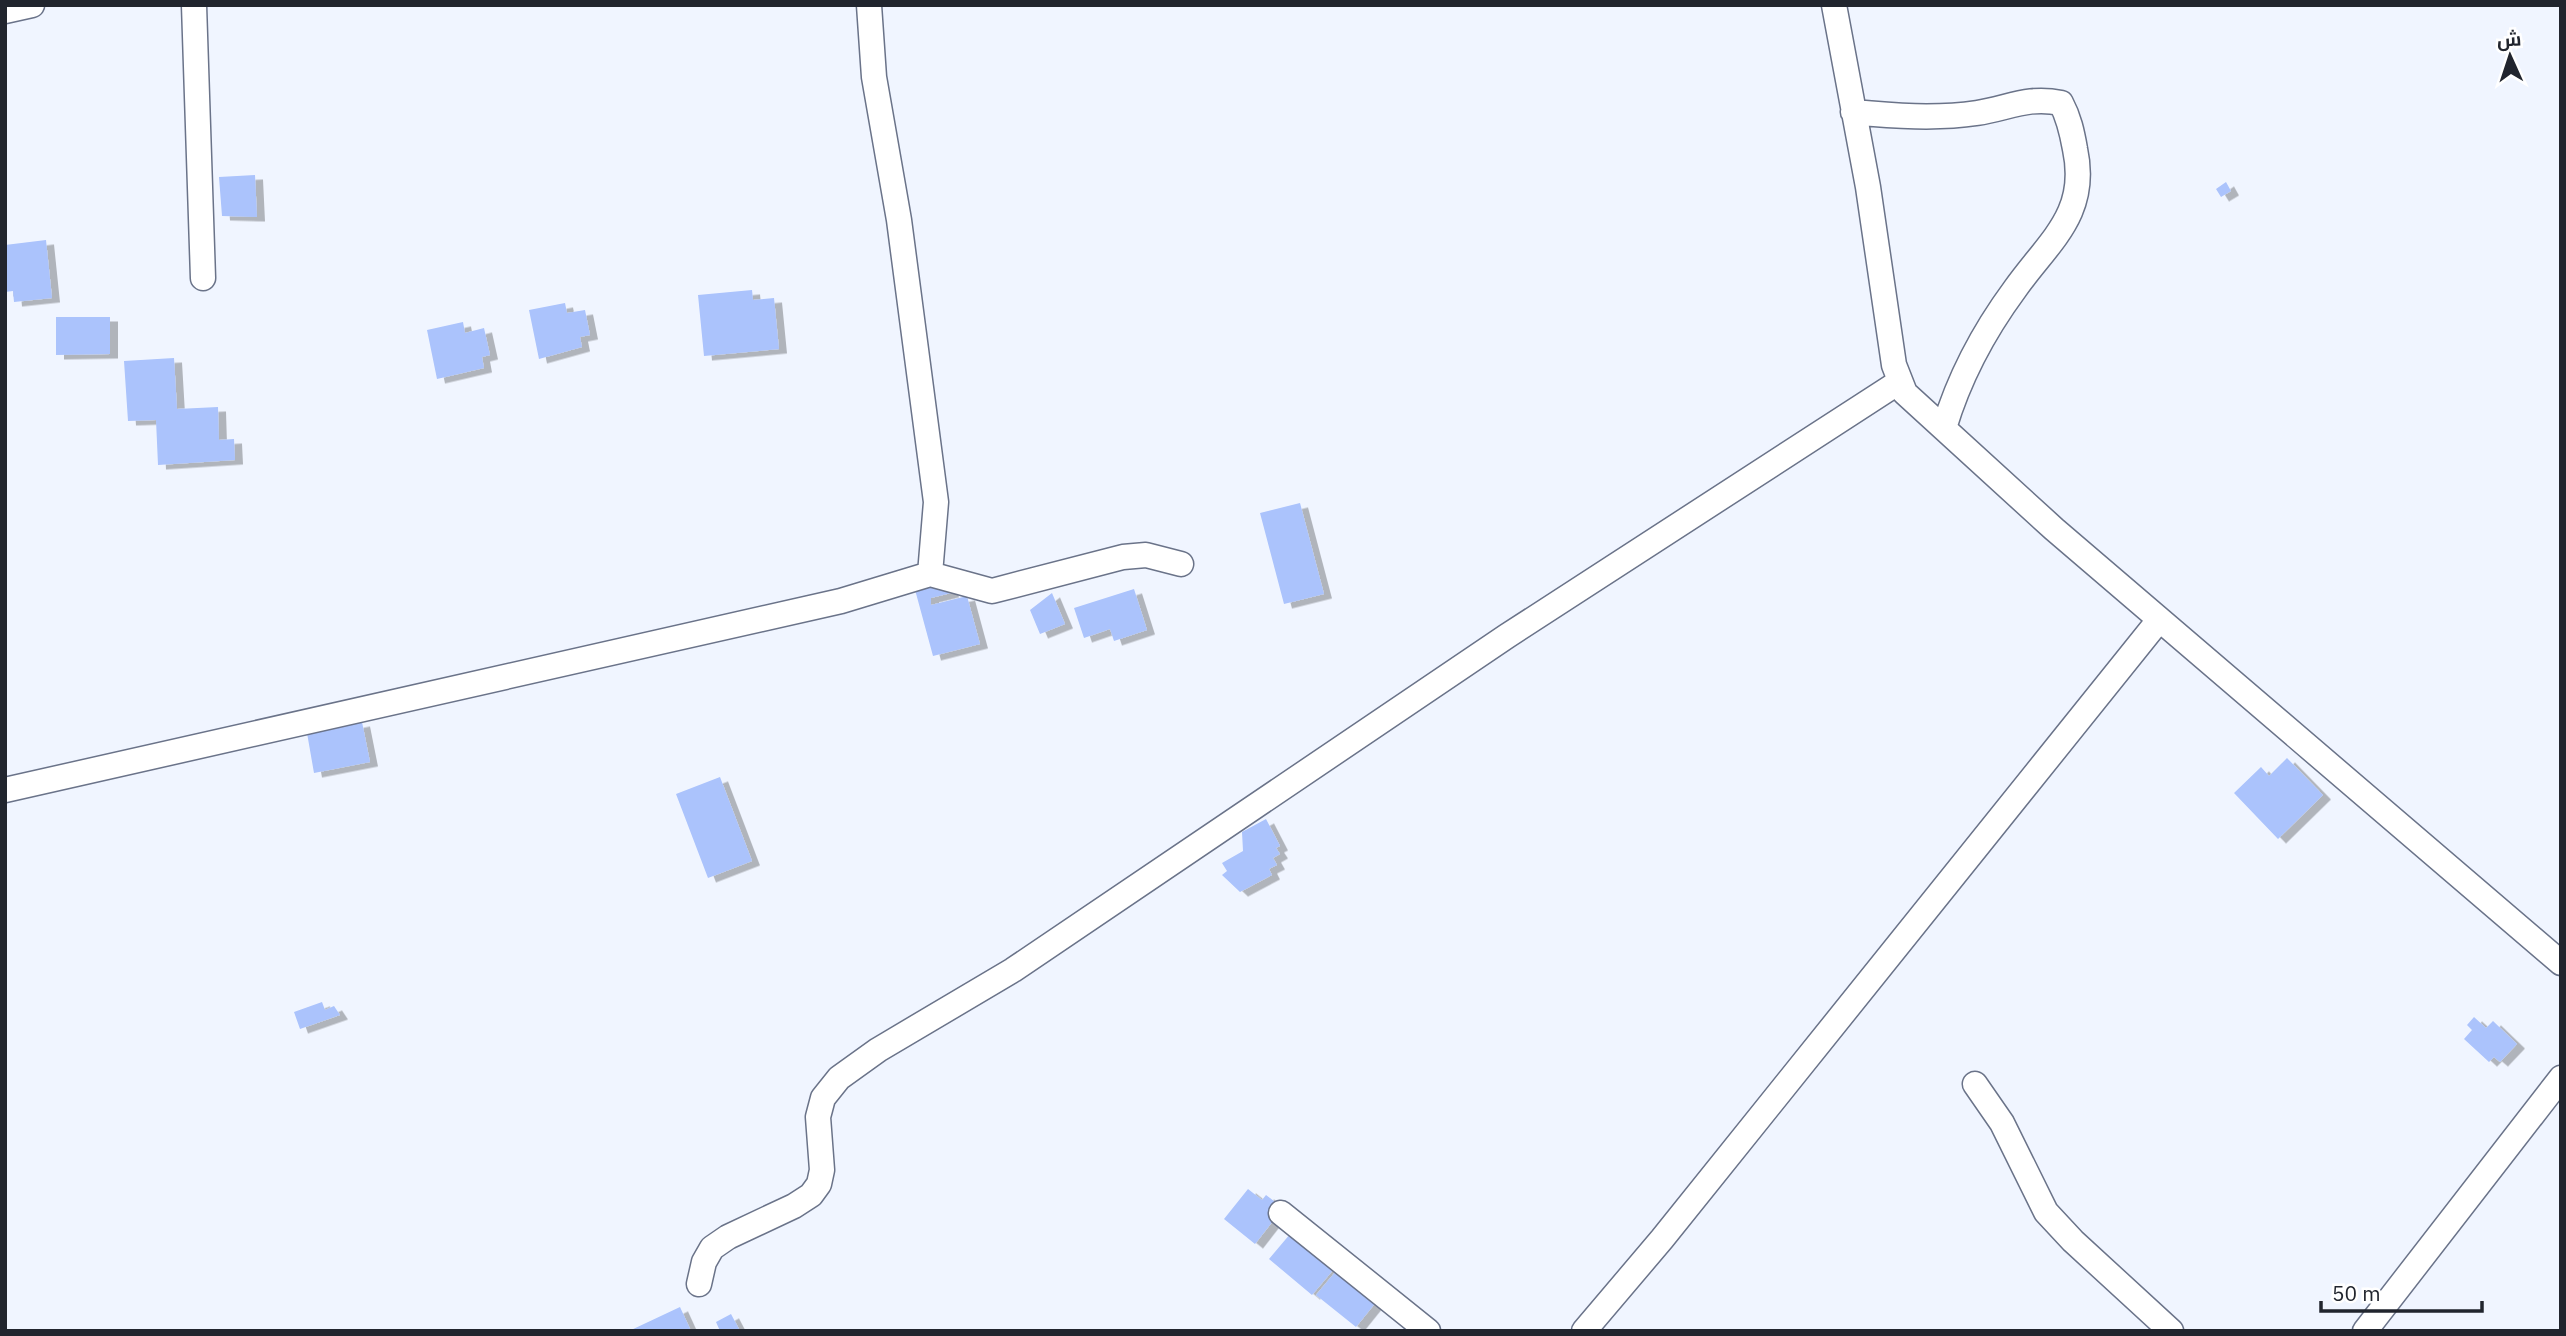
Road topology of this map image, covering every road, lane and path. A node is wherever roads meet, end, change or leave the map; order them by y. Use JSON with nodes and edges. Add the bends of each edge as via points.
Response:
{"nodes":[{"id":1,"x":32,"y":5,"type":"edge"},
{"id":2,"x":194,"y":5,"type":"edge"},
{"id":3,"x":869,"y":5,"type":"edge"},
{"id":4,"x":1834,"y":5,"type":"edge"},
{"id":5,"x":5,"y":11,"type":"edge"},
{"id":6,"x":1853,"y":112,"type":"junction"},
{"id":7,"x":203,"y":278,"type":"dead end"},
{"id":8,"x":1899,"y":382,"type":"junction"},
{"id":9,"x":1944,"y":428,"type":"junction"},
{"id":10,"x":1181,"y":564,"type":"dead end"},
{"id":11,"x":930,"y":574,"type":"junction"},
{"id":12,"x":2159,"y":620,"type":"junction"},
{"id":13,"x":5,"y":790,"type":"edge"},
{"id":14,"x":2561,"y":963,"type":"edge"},
{"id":15,"x":1975,"y":1084,"type":"dead end"},
{"id":16,"x":2559,"y":1085,"type":"edge"},
{"id":17,"x":1281,"y":1213,"type":"dead end"},
{"id":18,"x":699,"y":1284,"type":"dead end"},
{"id":19,"x":2373,"y":1328,"type":"edge"},
{"id":20,"x":1428,"y":1331,"type":"edge"},
{"id":21,"x":1584,"y":1331,"type":"edge"},
{"id":22,"x":2171,"y":1331,"type":"edge"}],
"edges":[{"from":1,"to":5,"type":"street"},
{"from":2,"to":7,"type":"street"},
{"from":3,"to":11,"type":"street","via":[[874,77],[899,220],[936,502]]},
{"from":4,"to":6,"type":"street"},
{"from":6,"to":8,"type":"street"},
{"from":6,"to":9,"type":"street","via":[[1931,117],[1978,113],[2039,98],[2061,103],[2068,117],[2080,171],[2077,198],[2066,224],[2014,290],[1971,360]]},
{"from":8,"to":9,"type":"street"},
{"from":8,"to":18,"type":"street","via":[[1507,636],[1013,970],[839,1078],[824,1098],[818,1117],[819,1184],[794,1206],[712,1248]]},
{"from":9,"to":12,"type":"street"},
{"from":10,"to":11,"type":"street","via":[[1146,555],[1123,557],[992,591]]},
{"from":11,"to":13,"type":"street","via":[[841,601]]},
{"from":12,"to":14,"type":"street"},
{"from":12,"to":21,"type":"street"},
{"from":15,"to":22,"type":"street","via":[[2002,1123],[2046,1212]]},
{"from":16,"to":19,"type":"street"},
{"from":17,"to":20,"type":"street"}]}
